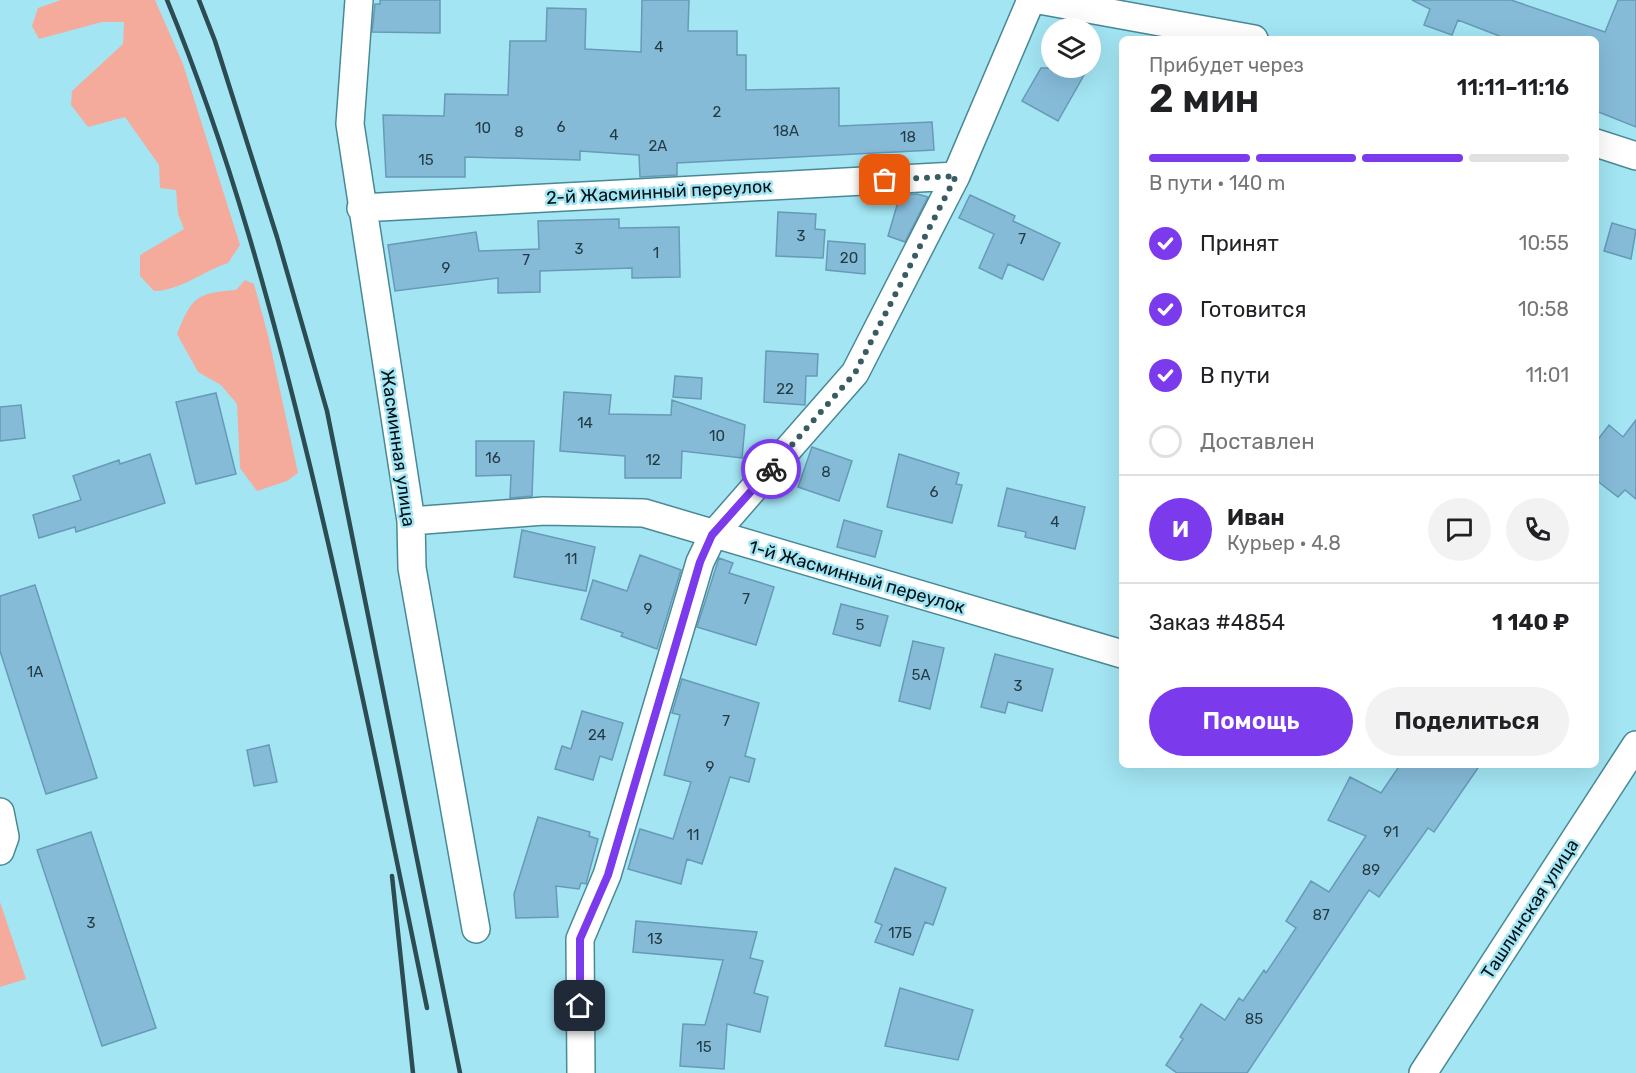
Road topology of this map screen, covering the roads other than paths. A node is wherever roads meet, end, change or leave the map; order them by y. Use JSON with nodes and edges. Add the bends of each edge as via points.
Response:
{"nodes":[{"id":1,"x":359,"y":0,"type":"edge"},
{"id":2,"x":1031,"y":0,"type":"edge"},
{"id":3,"x":1039,"y":0,"type":"edge"},
{"id":4,"x":1237,"y":36,"type":"edge"},
{"id":5,"x":1599,"y":144,"type":"edge"},
{"id":6,"x":1636,"y":156,"type":"edge"},
{"id":7,"x":956,"y":176,"type":"junction"},
{"id":8,"x":361,"y":208,"type":"junction"},
{"id":9,"x":411,"y":521,"type":"junction"},
{"id":10,"x":712,"y":535,"type":"junction"},
{"id":11,"x":1119,"y":653,"type":"edge"},
{"id":12,"x":1636,"y":744,"type":"edge"},
{"id":13,"x":0,"y":812,"type":"edge"},
{"id":14,"x":0,"y":850,"type":"edge"},
{"id":15,"x":476,"y":929,"type":"dead end"},
{"id":16,"x":581,"y":1073,"type":"edge"},
{"id":17,"x":1423,"y":1073,"type":"edge"}],
"edges":[{"from":1,"to":8,"type":"street","name":"Жасминная улица","via":[[350,124]]},
{"from":2,"to":7,"type":"street"},
{"from":3,"to":4,"type":"street"},
{"from":5,"to":6,"type":"street"},
{"from":7,"to":8,"type":"street","name":"2-й Жасминный переулок"},
{"from":7,"to":10,"type":"street","via":[[855,373]]},
{"from":8,"to":9,"type":"street","name":"Жасминная улица"},
{"from":9,"to":10,"type":"street","name":"1-й Жасминный переулок","via":[[544,511],[644,513]]},
{"from":9,"to":15,"type":"street","name":"Жасминная улица","via":[[412,568]]},
{"from":10,"to":11,"type":"street","name":"1-й Жасминный переулок"},
{"from":10,"to":16,"type":"street","via":[[700,562],[608,875],[580,939]]},
{"from":12,"to":17,"type":"street","name":"Ташлинская улица"},
{"from":13,"to":14,"type":"street","via":[[5,837]]}]}
